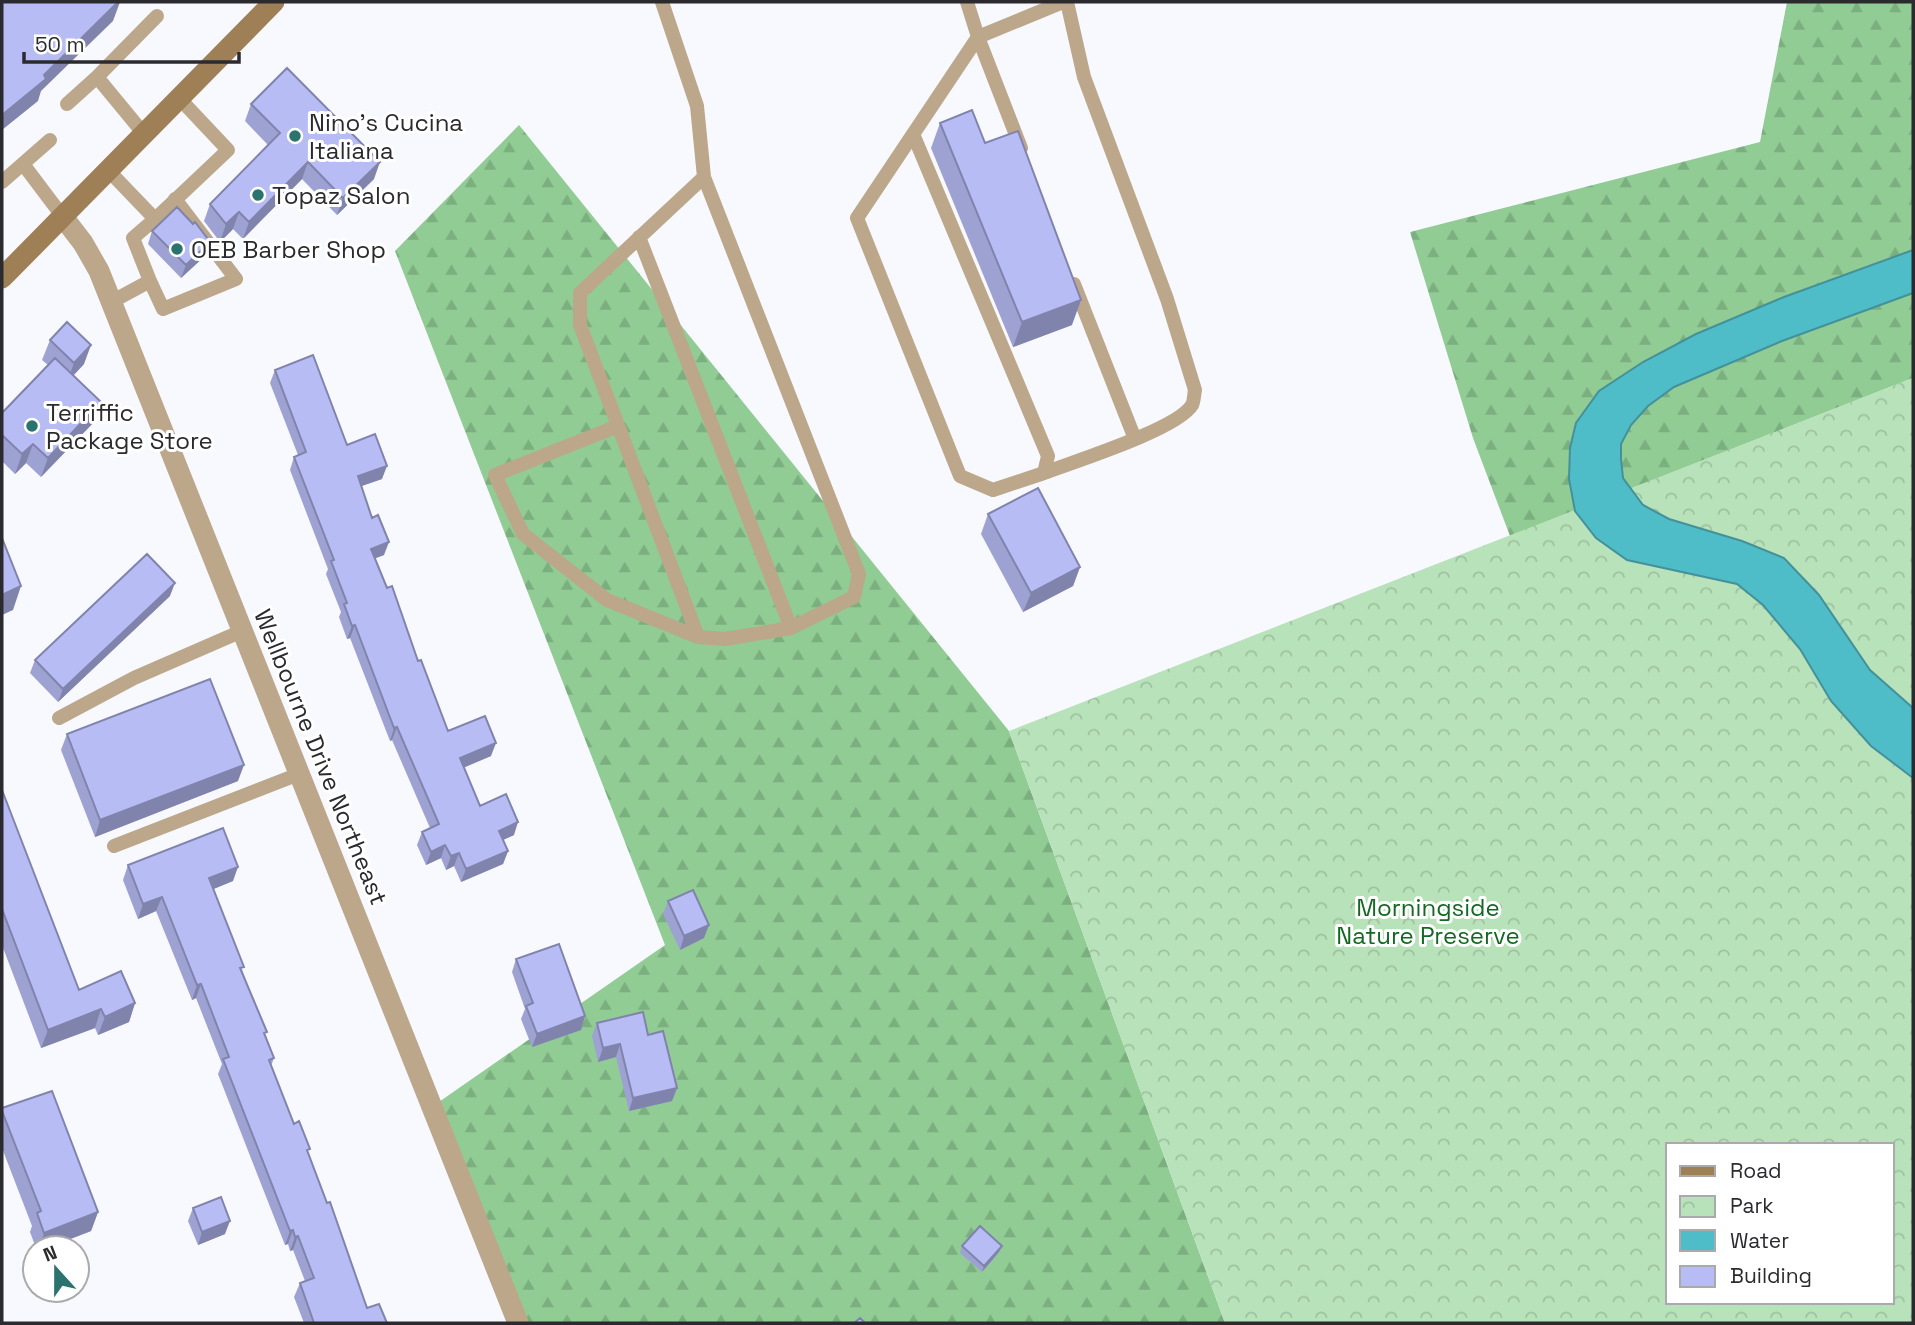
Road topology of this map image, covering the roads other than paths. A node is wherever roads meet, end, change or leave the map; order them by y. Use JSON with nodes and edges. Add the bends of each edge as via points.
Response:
{"nodes":[{"id":1,"x":274,"y":2,"type":"edge"},
{"id":2,"x":662,"y":2,"type":"edge"},
{"id":3,"x":967,"y":2,"type":"edge"},
{"id":4,"x":1065,"y":2,"type":"edge"},
{"id":5,"x":157,"y":16,"type":"dead end"},
{"id":6,"x":978,"y":37,"type":"junction"},
{"id":7,"x":97,"y":77,"type":"junction"},
{"id":8,"x":179,"y":98,"type":"junction"},
{"id":9,"x":67,"y":104,"type":"dead end"},
{"id":10,"x":145,"y":134,"type":"junction"},
{"id":11,"x":913,"y":134,"type":"junction"},
{"id":12,"x":50,"y":140,"type":"dead end"},
{"id":13,"x":1026,"y":159,"type":"edge"},
{"id":14,"x":23,"y":164,"type":"junction"},
{"id":15,"x":108,"y":170,"type":"junction"},
{"id":16,"x":704,"y":177,"type":"junction"},
{"id":17,"x":2,"y":182,"type":"edge"},
{"id":18,"x":175,"y":199,"type":"junction"},
{"id":19,"x":63,"y":217,"type":"junction"},
{"id":20,"x":155,"y":219,"type":"junction"},
{"id":21,"x":639,"y":237,"type":"junction"},
{"id":22,"x":1070,"y":274,"type":"edge"},
{"id":23,"x":2,"y":278,"type":"edge"},
{"id":24,"x":150,"y":281,"type":"junction"},
{"id":25,"x":111,"y":303,"type":"junction"},
{"id":26,"x":618,"y":426,"type":"junction"},
{"id":27,"x":1135,"y":439,"type":"junction"},
{"id":28,"x":1044,"y":473,"type":"junction"},
{"id":29,"x":791,"y":628,"type":"junction"},
{"id":30,"x":242,"y":631,"type":"junction"},
{"id":31,"x":698,"y":637,"type":"junction"},
{"id":32,"x":59,"y":718,"type":"dead end"},
{"id":33,"x":299,"y":774,"type":"junction"},
{"id":34,"x":114,"y":846,"type":"dead end"},
{"id":35,"x":518,"y":1323,"type":"edge"}],
"edges":[{"from":1,"to":8,"type":"main road"},
{"from":2,"to":16,"type":"lane","via":[[697,106]]},
{"from":3,"to":6,"type":"lane"},
{"from":4,"to":6,"type":"lane"},
{"from":4,"to":27,"type":"lane","via":[[1084,77],[1167,299],[1195,390],[1192,405],[1179,417]]},
{"from":5,"to":7,"type":"lane"},
{"from":6,"to":11,"type":"lane"},
{"from":6,"to":13,"type":"lane"},
{"from":7,"to":9,"type":"lane"},
{"from":7,"to":10,"type":"lane"},
{"from":8,"to":10,"type":"main road"},
{"from":8,"to":18,"type":"lane","via":[[228,150]]},
{"from":10,"to":15,"type":"main road"},
{"from":11,"to":28,"type":"lane","via":[[1048,456]]},
{"from":11,"to":28,"type":"lane","via":[[857,218],[960,476],[993,490]]},
{"from":12,"to":14,"type":"lane"},
{"from":14,"to":17,"type":"lane"},
{"from":14,"to":19,"type":"lane"},
{"from":15,"to":19,"type":"main road"},
{"from":15,"to":20,"type":"lane"},
{"from":16,"to":21,"type":"lane"},
{"from":16,"to":29,"type":"lane","via":[[859,574],[854,597]]},
{"from":18,"to":20,"type":"lane"},
{"from":18,"to":24,"type":"lane","via":[[236,279],[163,309]]},
{"from":19,"to":23,"type":"main road"},
{"from":19,"to":25,"type":"street","name":"Wellbourne Drive Northeast","via":[[99,271]]},
{"from":20,"to":24,"type":"lane","via":[[133,238]]},
{"from":21,"to":26,"type":"lane","via":[[580,293],[580,325]]},
{"from":21,"to":29,"type":"lane"},
{"from":22,"to":27,"type":"lane"},
{"from":24,"to":25,"type":"lane"},
{"from":25,"to":30,"type":"street","name":"Wellbourne Drive Northeast"},
{"from":26,"to":31,"type":"lane"},
{"from":26,"to":31,"type":"lane","via":[[495,475],[523,534],[607,600]]},
{"from":27,"to":28,"type":"lane"},
{"from":29,"to":31,"type":"lane","via":[[725,639]]},
{"from":30,"to":32,"type":"lane","via":[[134,678]]},
{"from":30,"to":33,"type":"street","name":"Wellbourne Drive Northeast"},
{"from":33,"to":34,"type":"lane"},
{"from":33,"to":35,"type":"street","name":"Wellbourne Drive Northeast"}]}
